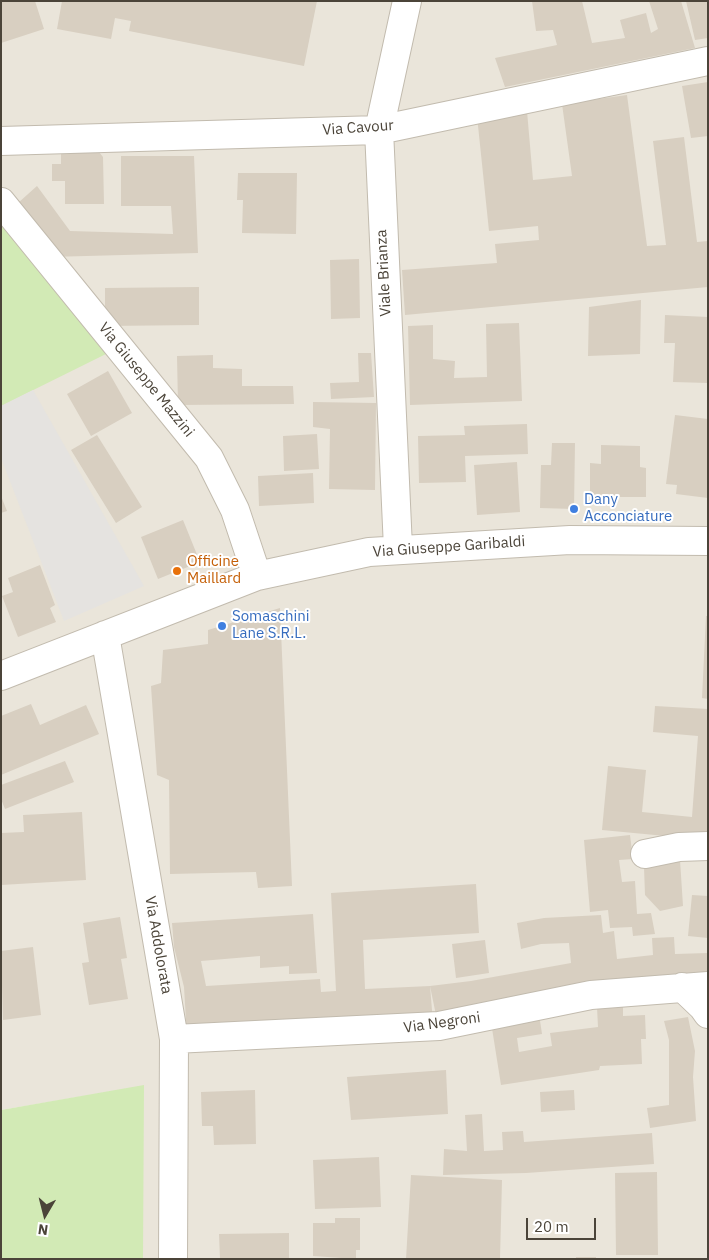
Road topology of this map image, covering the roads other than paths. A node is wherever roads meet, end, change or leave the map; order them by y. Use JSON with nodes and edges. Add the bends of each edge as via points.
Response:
{"nodes":[{"id":1,"x":407,"y":1,"type":"edge"},
{"id":2,"x":708,"y":61,"type":"edge"},
{"id":3,"x":378,"y":130,"type":"junction"},
{"id":4,"x":1,"y":141,"type":"edge"},
{"id":5,"x":1,"y":202,"type":"edge"},
{"id":6,"x":708,"y":541,"type":"edge"},
{"id":7,"x":398,"y":548,"type":"junction"},
{"id":8,"x":257,"y":576,"type":"junction"},
{"id":9,"x":105,"y":635,"type":"junction"},
{"id":10,"x":1,"y":676,"type":"edge"},
{"id":11,"x":708,"y":846,"type":"edge"},
{"id":12,"x":645,"y":854,"type":"dead end"},
{"id":13,"x":695,"y":986,"type":"edge"},
{"id":14,"x":708,"y":1014,"type":"edge"},
{"id":15,"x":174,"y":1039,"type":"junction"},
{"id":16,"x":173,"y":1259,"type":"edge"}],
"edges":[{"from":1,"to":3,"type":"street","name":"Viale Brianza"},
{"from":2,"to":3,"type":"street","name":"Via Cavour"},
{"from":3,"to":4,"type":"street","name":"Via Cavour"},
{"from":3,"to":7,"type":"street","name":"Viale Brianza"},
{"from":5,"to":8,"type":"street","name":"Via Giuseppe Mazzini","via":[[209,458],[235,510]]},
{"from":6,"to":7,"type":"street","name":"Via Giuseppe Garibaldi","via":[[570,540]]},
{"from":7,"to":8,"type":"street","name":"Via Giuseppe Garibaldi"},
{"from":8,"to":9,"type":"street","name":"Via Giuseppe Garibaldi"},
{"from":9,"to":10,"type":"street","name":"Via Giuseppe Garibaldi"},
{"from":9,"to":15,"type":"street","name":"Via Addolorata"},
{"from":11,"to":12,"type":"street","via":[[679,847]]},
{"from":13,"to":14,"type":"street"},
{"from":13,"to":15,"type":"street","name":"Via Negroni","via":[[591,995],[439,1026]]},
{"from":15,"to":16,"type":"street","name":"Via Addolorata"}]}
